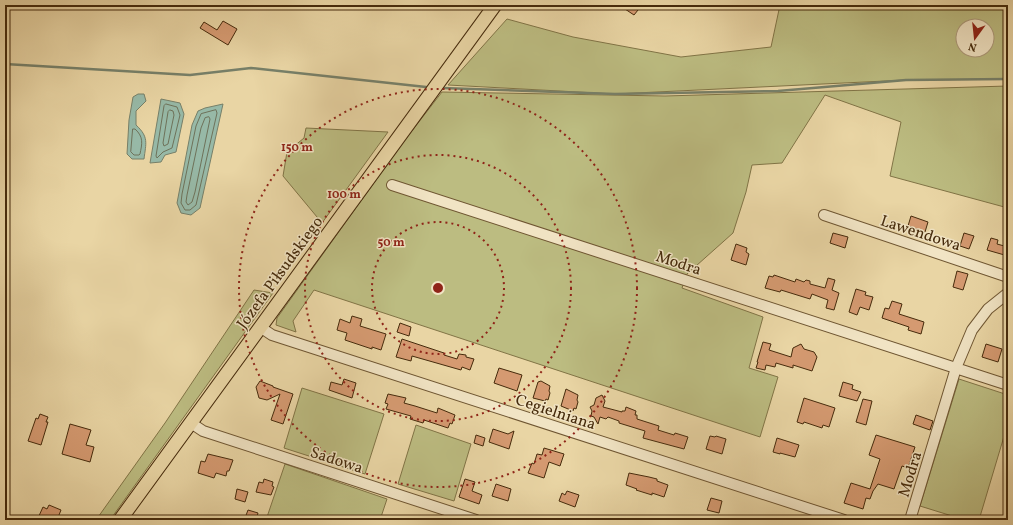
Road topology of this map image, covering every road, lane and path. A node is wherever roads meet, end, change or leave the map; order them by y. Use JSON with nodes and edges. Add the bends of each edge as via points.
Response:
{"nodes":[{"id":1,"x":495,"y":5,"type":"edge"},
{"id":2,"x":392,"y":184,"type":"dead end"},
{"id":3,"x":824,"y":215,"type":"dead end"},
{"id":4,"x":1008,"y":277,"type":"edge"},
{"id":5,"x":1008,"y":293,"type":"edge"},
{"id":6,"x":260,"y":327,"type":"junction"},
{"id":7,"x":956,"y":368,"type":"junction"},
{"id":8,"x":1008,"y":385,"type":"edge"},
{"id":9,"x":191,"y":423,"type":"junction"},
{"id":10,"x":120,"y":520,"type":"edge"},
{"id":11,"x":476,"y":520,"type":"edge"},
{"id":12,"x":844,"y":520,"type":"edge"},
{"id":13,"x":910,"y":520,"type":"edge"}],
"edges":[{"from":1,"to":6,"type":"main road","name":"Józefa Piłsudskiego"},
{"from":2,"to":7,"type":"street","name":"Modra"},
{"from":3,"to":4,"type":"street","name":"Lawendowa"},
{"from":5,"to":7,"type":"street","via":[[988,309],[972,330]]},
{"from":6,"to":9,"type":"main road","name":"Józefa Piłsudskiego"},
{"from":6,"to":12,"type":"street","name":"Cegielniana","via":[[272,335]]},
{"from":7,"to":8,"type":"street","name":"Modra"},
{"from":7,"to":13,"type":"street","name":"Modra"},
{"from":9,"to":10,"type":"main road","name":"Józefa Piłsudskiego"},
{"from":9,"to":11,"type":"street","name":"Sadowa","via":[[203,431]]}]}
